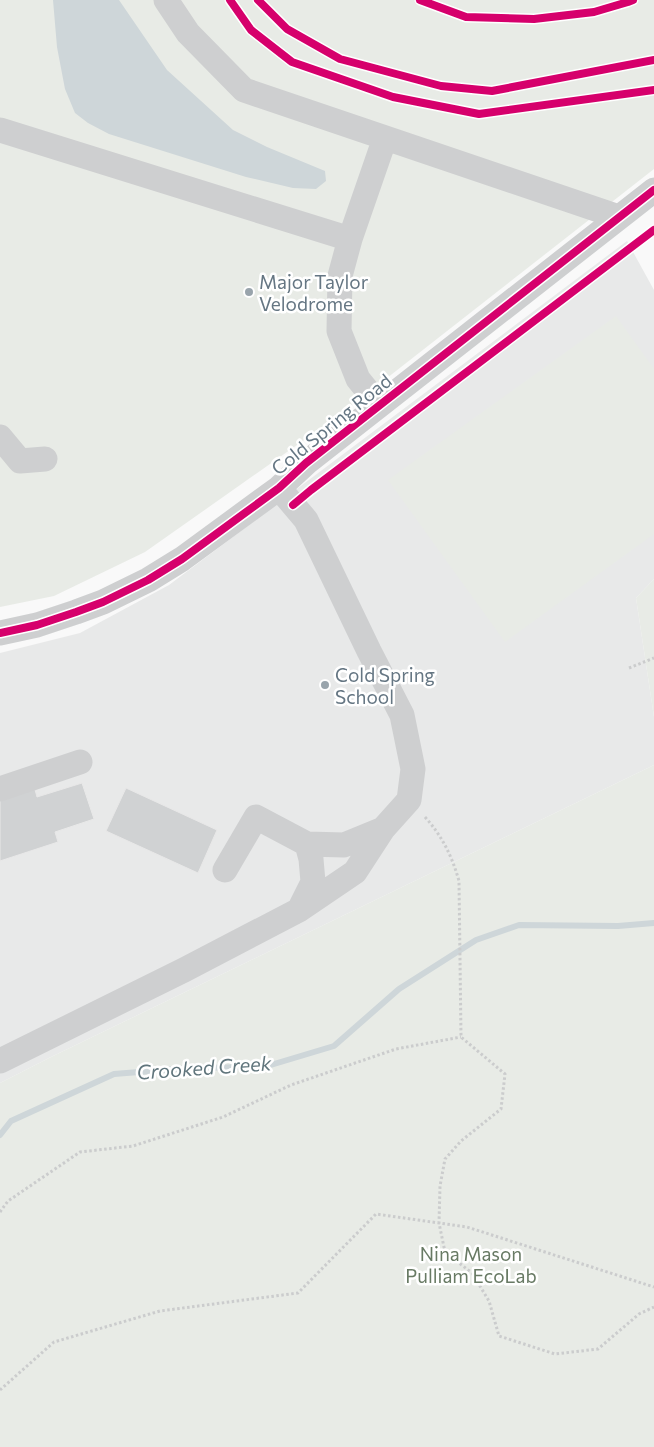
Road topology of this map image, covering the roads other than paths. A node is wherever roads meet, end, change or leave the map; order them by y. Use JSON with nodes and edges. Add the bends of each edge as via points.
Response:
{"nodes":[{"id":1,"x":166,"y":0,"type":"edge"},
{"id":2,"x":0,"y":130,"type":"edge"},
{"id":3,"x":385,"y":138,"type":"junction"},
{"id":4,"x":654,"y":190,"type":"edge"},
{"id":5,"x":619,"y":218,"type":"junction"},
{"id":6,"x":350,"y":239,"type":"junction"},
{"id":7,"x":379,"y":405,"type":"junction"},
{"id":8,"x":0,"y":437,"type":"edge"},
{"id":9,"x":44,"y":459,"type":"dead end"},
{"id":10,"x":279,"y":488,"type":"junction"},
{"id":11,"x":0,"y":633,"type":"edge"},
{"id":12,"x":80,"y":762,"type":"dead end"},
{"id":13,"x":0,"y":789,"type":"edge"},
{"id":14,"x":383,"y":829,"type":"junction"},
{"id":15,"x":308,"y":844,"type":"junction"},
{"id":16,"x":225,"y":870,"type":"dead end"},
{"id":17,"x":299,"y":910,"type":"junction"},
{"id":18,"x":0,"y":1061,"type":"edge"}],
"edges":[{"from":1,"to":3,"type":"street","via":[[188,33],[244,90]]},
{"from":2,"to":6,"type":"street"},
{"from":3,"to":5,"type":"street"},
{"from":3,"to":6,"type":"street"},
{"from":4,"to":5,"type":"street","name":"Cold Spring Road"},
{"from":5,"to":7,"type":"street","name":"Cold Spring Road"},
{"from":6,"to":7,"type":"street","via":[[340,276],[339,331],[358,379]]},
{"from":7,"to":10,"type":"street","name":"Cold Spring Road"},
{"from":8,"to":9,"type":"street","via":[[20,461]]},
{"from":10,"to":11,"type":"street","name":"Cold Spring Road","via":[[182,559],[130,589],[76,612]]},
{"from":10,"to":14,"type":"street","via":[[306,520],[402,715],[413,768],[409,800]]},
{"from":12,"to":13,"type":"street"},
{"from":14,"to":15,"type":"street","via":[[344,845]]},
{"from":14,"to":17,"type":"street","via":[[355,872]]},
{"from":15,"to":16,"type":"street","via":[[256,817]]},
{"from":15,"to":17,"type":"street","via":[[313,882]]},
{"from":17,"to":18,"type":"street"}]}
